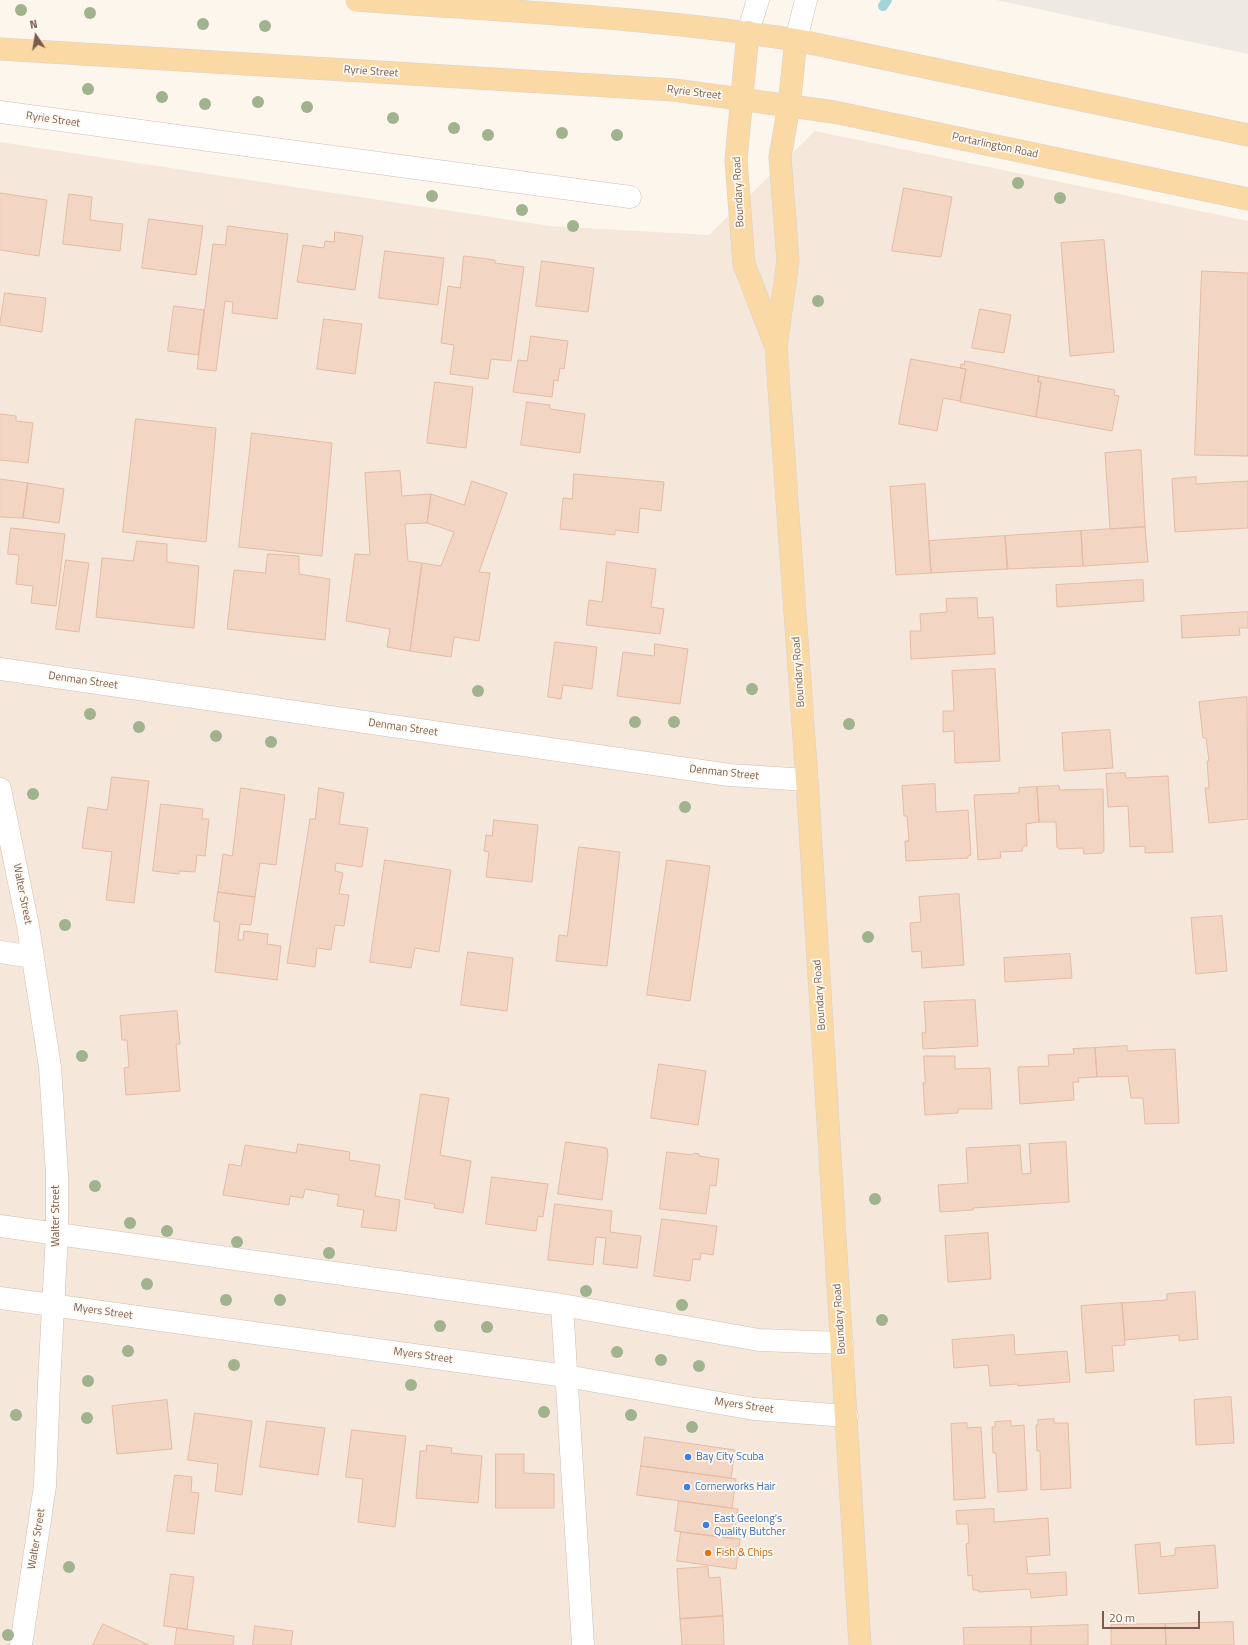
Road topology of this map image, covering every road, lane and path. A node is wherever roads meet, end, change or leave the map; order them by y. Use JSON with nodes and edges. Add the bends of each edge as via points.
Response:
{"nodes":[{"id":1,"x":357,"y":0,"type":"edge"},
{"id":2,"x":758,"y":0,"type":"edge"},
{"id":3,"x":806,"y":0,"type":"edge"},
{"id":4,"x":748,"y":32,"type":"junction"},
{"id":5,"x":796,"y":40,"type":"junction"},
{"id":6,"x":5,"y":53,"type":"edge"},
{"id":7,"x":742,"y":99,"type":"junction"},
{"id":8,"x":789,"y":106,"type":"junction"},
{"id":9,"x":0,"y":112,"type":"edge"},
{"id":10,"x":1248,"y":135,"type":"edge"},
{"id":11,"x":630,"y":197,"type":"dead end"},
{"id":12,"x":1248,"y":199,"type":"edge"},
{"id":13,"x":776,"y":346,"type":"junction"},
{"id":14,"x":0,"y":669,"type":"edge"},
{"id":15,"x":807,"y":780,"type":"junction"},
{"id":16,"x":0,"y":790,"type":"edge"},
{"id":17,"x":0,"y":952,"type":"edge"},
{"id":18,"x":33,"y":957,"type":"junction"},
{"id":19,"x":0,"y":1226,"type":"edge"},
{"id":20,"x":57,"y":1234,"type":"junction"},
{"id":21,"x":0,"y":1298,"type":"edge"},
{"id":22,"x":54,"y":1305,"type":"junction"},
{"id":23,"x":562,"y":1305,"type":"junction"},
{"id":24,"x":842,"y":1343,"type":"junction"},
{"id":25,"x":566,"y":1376,"type":"junction"},
{"id":26,"x":846,"y":1416,"type":"junction"},
{"id":27,"x":21,"y":1645,"type":"edge"},
{"id":28,"x":583,"y":1645,"type":"edge"},
{"id":29,"x":860,"y":1645,"type":"edge"}],
"edges":[{"from":1,"to":4,"type":"main road","via":[[670,23]]},
{"from":2,"to":4,"type":"street"},
{"from":3,"to":5,"type":"street"},
{"from":4,"to":5,"type":"main road"},
{"from":4,"to":7,"type":"main road","name":"Boundary Road"},
{"from":5,"to":8,"type":"main road","name":"Boundary Road"},
{"from":5,"to":10,"type":"main road"},
{"from":6,"to":7,"type":"main road","name":"Ryrie Street","via":[[674,90]]},
{"from":7,"to":8,"type":"main road","name":"Portarlington Road"},
{"from":7,"to":13,"type":"main road","name":"Boundary Road","via":[[736,160],[744,264]]},
{"from":8,"to":12,"type":"main road","name":"Portarlington Road","via":[[842,113]]},
{"from":8,"to":13,"type":"main road","name":"Boundary Road","via":[[780,157],[788,261]]},
{"from":9,"to":11,"type":"street","name":"Ryrie Street"},
{"from":13,"to":15,"type":"main road","name":"Boundary Road"},
{"from":14,"to":15,"type":"street","name":"Denman Street","via":[[729,775]]},
{"from":15,"to":24,"type":"main road","name":"Boundary Road"},
{"from":16,"to":18,"type":"street","name":"Walter Street"},
{"from":17,"to":18,"type":"street"},
{"from":18,"to":20,"type":"street","name":"Walter Street","via":[[50,1067],[57,1174]]},
{"from":19,"to":20,"type":"street"},
{"from":20,"to":22,"type":"street","name":"Walter Street"},
{"from":20,"to":23,"type":"street"},
{"from":21,"to":22,"type":"street","name":"Myers Street"},
{"from":22,"to":25,"type":"street","name":"Myers Street"},
{"from":22,"to":27,"type":"street","name":"Walter Street","via":[[46,1486]]},
{"from":23,"to":24,"type":"street","via":[[759,1340]]},
{"from":23,"to":25,"type":"street"},
{"from":24,"to":26,"type":"main road","name":"Boundary Road"},
{"from":25,"to":26,"type":"street","name":"Myers Street","via":[[754,1409]]},
{"from":25,"to":28,"type":"street"},
{"from":26,"to":29,"type":"main road","name":"Boundary Road"}]}
